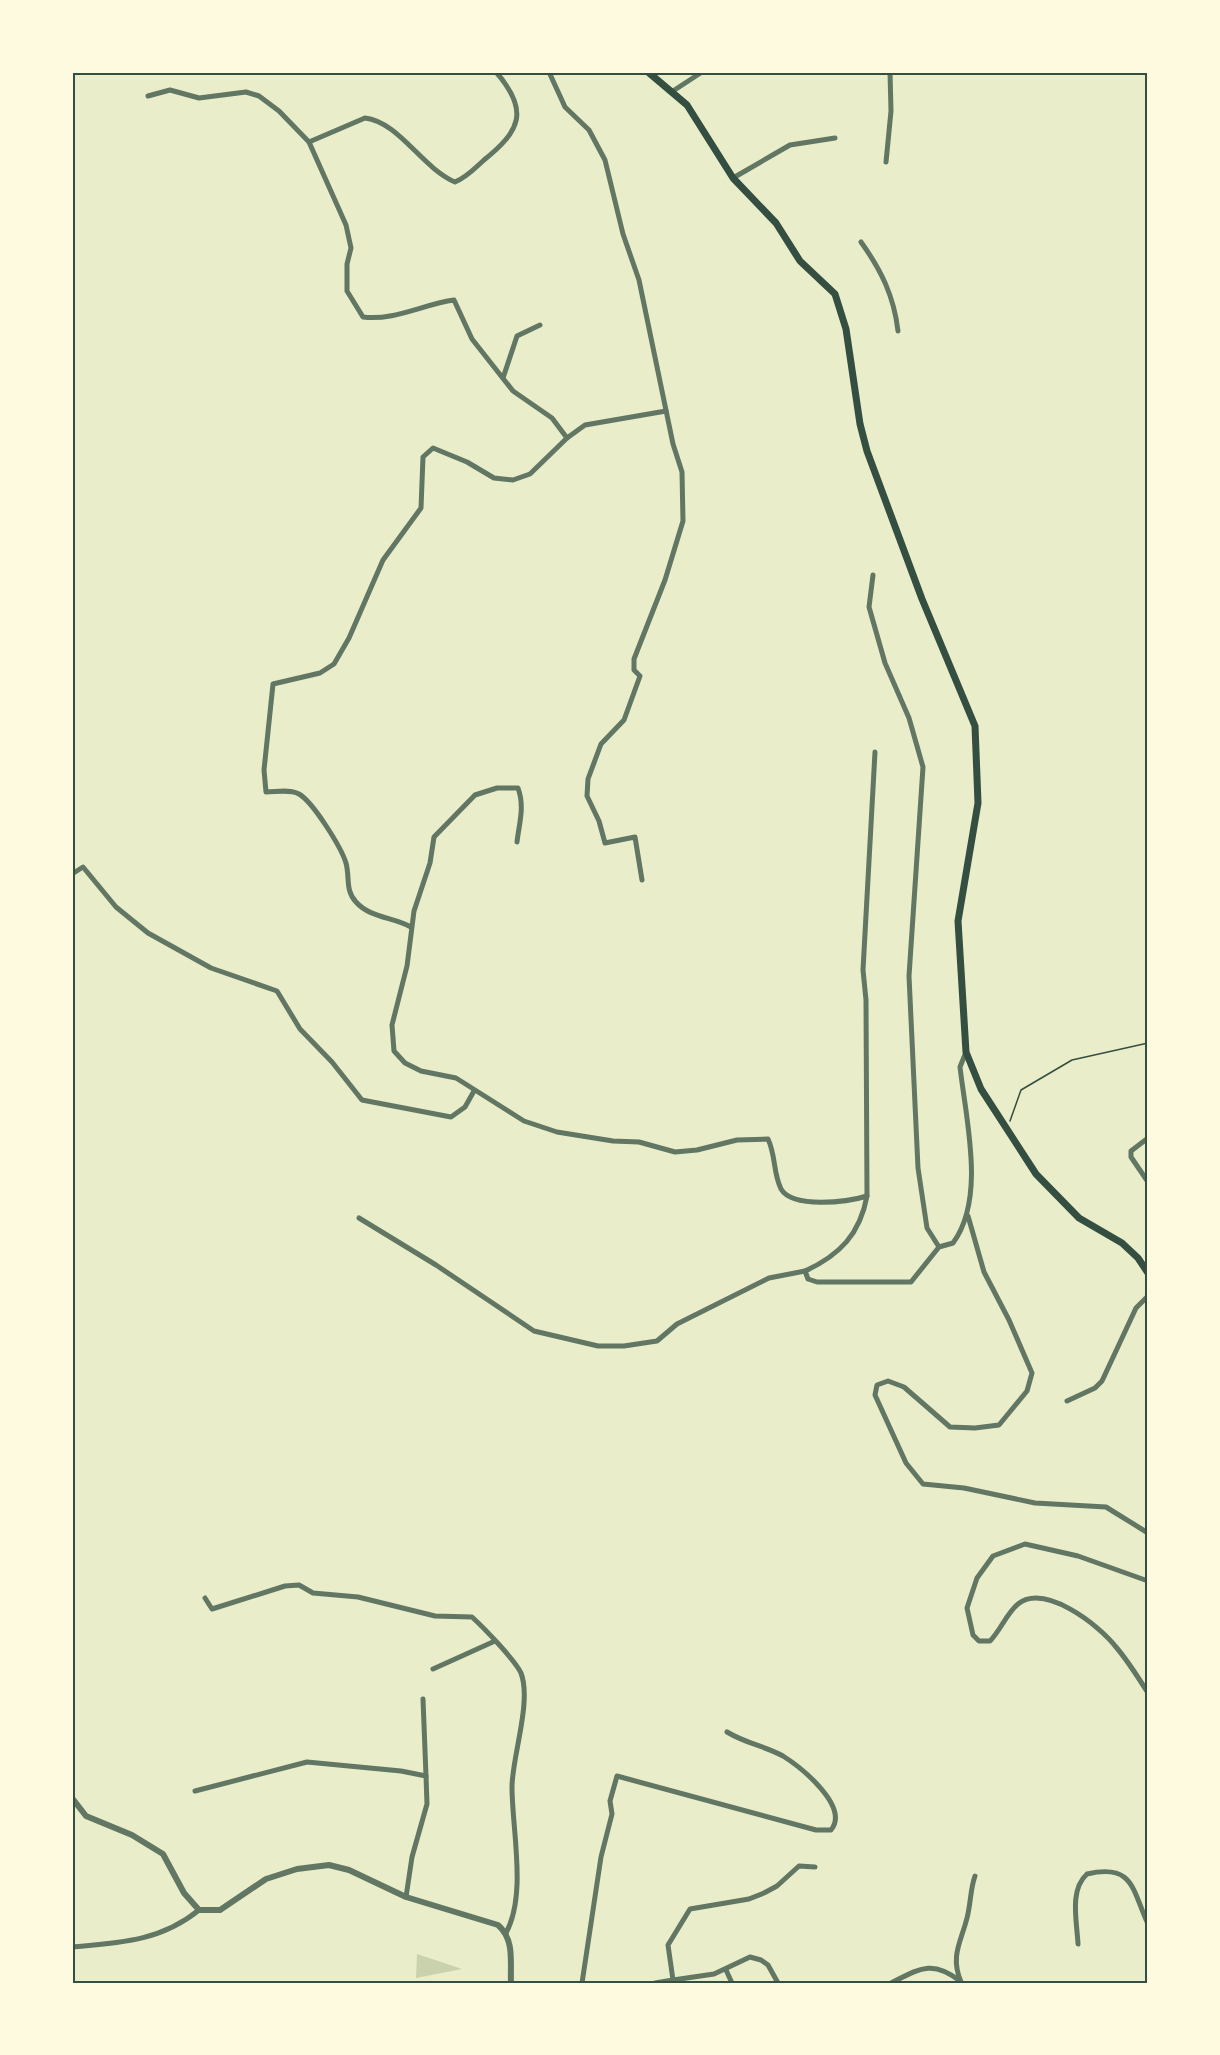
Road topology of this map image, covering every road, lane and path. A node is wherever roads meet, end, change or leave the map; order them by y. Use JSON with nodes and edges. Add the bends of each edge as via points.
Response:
{"nodes":[{"id":1,"x":496,"y":72,"type":"edge"},
{"id":2,"x":549,"y":72,"type":"edge"},
{"id":3,"x":648,"y":72,"type":"edge"},
{"id":4,"x":702,"y":72,"type":"edge"},
{"id":5,"x":890,"y":72,"type":"edge"},
{"id":6,"x":673,"y":91,"type":"junction"},
{"id":7,"x":148,"y":96,"type":"dead end"},
{"id":8,"x":834,"y":138,"type":"dead end"},
{"id":9,"x":309,"y":142,"type":"junction"},
{"id":10,"x":886,"y":162,"type":"dead end"},
{"id":11,"x":733,"y":178,"type":"junction"},
{"id":12,"x":861,"y":242,"type":"dead end"},
{"id":13,"x":540,"y":325,"type":"dead end"},
{"id":14,"x":898,"y":332,"type":"dead end"},
{"id":15,"x":503,"y":378,"type":"junction"},
{"id":16,"x":666,"y":411,"type":"junction"},
{"id":17,"x":567,"y":438,"type":"junction"},
{"id":18,"x":873,"y":575,"type":"dead end"},
{"id":19,"x":875,"y":752,"type":"dead end"},
{"id":20,"x":517,"y":842,"type":"dead end"},
{"id":21,"x":72,"y":874,"type":"edge"},
{"id":22,"x":642,"y":880,"type":"dead end"},
{"id":23,"x":411,"y":927,"type":"junction"},
{"id":24,"x":1148,"y":1043,"type":"edge"},
{"id":25,"x":966,"y":1052,"type":"junction"},
{"id":26,"x":474,"y":1091,"type":"junction"},
{"id":27,"x":1007,"y":1132,"type":"junction"},
{"id":28,"x":1148,"y":1138,"type":"edge"},
{"id":29,"x":1148,"y":1182,"type":"edge"},
{"id":30,"x":867,"y":1196,"type":"junction"},
{"id":31,"x":968,"y":1216,"type":"junction"},
{"id":32,"x":359,"y":1218,"type":"dead end"},
{"id":33,"x":939,"y":1247,"type":"junction"},
{"id":34,"x":805,"y":1271,"type":"junction"},
{"id":35,"x":1148,"y":1273,"type":"edge"},
{"id":36,"x":1148,"y":1296,"type":"edge"},
{"id":37,"x":1067,"y":1401,"type":"dead end"},
{"id":38,"x":1148,"y":1533,"type":"edge"},
{"id":39,"x":1148,"y":1581,"type":"edge"},
{"id":40,"x":205,"y":1598,"type":"dead end"},
{"id":41,"x":495,"y":1641,"type":"junction"},
{"id":42,"x":433,"y":1669,"type":"dead end"},
{"id":43,"x":1148,"y":1693,"type":"edge"},
{"id":44,"x":423,"y":1699,"type":"dead end"},
{"id":45,"x":727,"y":1732,"type":"dead end"},
{"id":46,"x":426,"y":1776,"type":"junction"},
{"id":47,"x":195,"y":1791,"type":"dead end"},
{"id":48,"x":72,"y":1798,"type":"edge"},
{"id":49,"x":815,"y":1867,"type":"dead end"},
{"id":50,"x":975,"y":1876,"type":"dead end"},
{"id":51,"x":406,"y":1897,"type":"junction"},
{"id":52,"x":199,"y":1910,"type":"junction"},
{"id":53,"x":1148,"y":1924,"type":"edge"},
{"id":54,"x":506,"y":1933,"type":"junction"},
{"id":55,"x":1078,"y":1944,"type":"dead end"},
{"id":56,"x":72,"y":1947,"type":"edge"},
{"id":57,"x":726,"y":1970,"type":"junction"},
{"id":58,"x":673,"y":1980,"type":"junction"},
{"id":59,"x":962,"y":1982,"type":"edge"},
{"id":60,"x":511,"y":1983,"type":"edge"},
{"id":61,"x":582,"y":1983,"type":"edge"},
{"id":62,"x":655,"y":1983,"type":"edge"},
{"id":63,"x":732,"y":1983,"type":"edge"},
{"id":64,"x":777,"y":1983,"type":"edge"},
{"id":65,"x":891,"y":1983,"type":"edge"}],
"edges":[{"from":1,"to":9,"type":"street","via":[[517,108],[516,125],[507,141],[466,178],[455,182],[440,176],[389,128],[373,119],[365,118]]},
{"from":2,"to":16,"type":"street","via":[[565,107],[589,130],[604,160],[639,280]]},
{"from":3,"to":6,"type":"main road"},
{"from":4,"to":6,"type":"street"},
{"from":5,"to":10,"type":"street"},
{"from":6,"to":11,"type":"main road","via":[[687,105]]},
{"from":7,"to":9,"type":"street","via":[[170,90],[199,98],[253,94],[279,111]]},
{"from":8,"to":11,"type":"street","via":[[790,145]]},
{"from":9,"to":15,"type":"street","via":[[346,225],[351,248],[346,291],[363,317],[376,319],[454,300],[472,339]]},
{"from":11,"to":25,"type":"main road","via":[[776,223],[800,261],[835,294],[846,328],[867,451],[975,726],[978,802],[958,921]]},
{"from":12,"to":14,"type":"street","via":[[885,278]]},
{"from":13,"to":15,"type":"street","via":[[517,336]]},
{"from":15,"to":17,"type":"street","via":[[513,391],[552,418]]},
{"from":16,"to":17,"type":"street","via":[[585,425]]},
{"from":16,"to":22,"type":"street","via":[[682,472],[683,521],[634,659],[633,670],[640,676],[624,720],[601,744],[588,779],[587,796],[605,843],[634,837]]},
{"from":17,"to":23,"type":"street","via":[[530,474],[513,480],[494,478],[433,448],[425,453],[421,508],[383,560],[334,664],[320,673],[273,684],[264,770],[266,792],[293,792],[301,796],[341,850],[347,866],[347,886],[357,903],[366,911]]},
{"from":18,"to":33,"type":"street","via":[[869,607],[923,767],[909,976],[918,1168],[927,1228]]},
{"from":19,"to":30,"type":"street","via":[[863,970]]},
{"from":20,"to":23,"type":"street","via":[[523,800],[518,789],[497,788],[475,795],[435,837]]},
{"from":21,"to":26,"type":"street","via":[[83,867],[116,907],[170,946],[211,968],[277,991],[300,1029],[362,1101],[451,1117],[465,1107]]},
{"from":23,"to":26,"type":"street","via":[[407,966],[392,1025],[394,1051],[413,1067],[456,1078]]},
{"from":24,"to":27,"type":"path","via":[[1072,1060],[1021,1090]]},
{"from":25,"to":27,"type":"main road","via":[[981,1089]]},
{"from":25,"to":31,"type":"street","via":[[960,1067],[972,1174]]},
{"from":26,"to":30,"type":"street","via":[[524,1121],[557,1132],[639,1142],[675,1152],[737,1140],[768,1139],[782,1190],[789,1196],[804,1202],[849,1201]]},
{"from":27,"to":35,"type":"main road","via":[[1055,1196],[1079,1218],[1122,1243]]},
{"from":28,"to":29,"type":"street","via":[[1131,1151]]},
{"from":30,"to":34,"type":"street","via":[[863,1219],[842,1249]]},
{"from":31,"to":33,"type":"street","via":[[953,1243]]},
{"from":31,"to":38,"type":"street","via":[[984,1272],[1032,1373],[1027,1390],[999,1425],[975,1428],[950,1427],[904,1387],[888,1381],[877,1385],[875,1395],[906,1463],[923,1484],[1035,1503],[1106,1507]]},
{"from":32,"to":34,"type":"street","via":[[436,1264],[534,1331],[598,1346],[657,1341],[677,1324],[769,1278]]},
{"from":33,"to":34,"type":"street","via":[[911,1282],[817,1282],[808,1279]]},
{"from":36,"to":37,"type":"street","via":[[1136,1308],[1102,1381]]},
{"from":39,"to":43,"type":"street","via":[[1078,1556],[1025,1544],[993,1556],[977,1578],[967,1608],[973,1635],[979,1641],[990,1641],[1018,1604],[1039,1597],[1058,1603],[1081,1616],[1115,1645]]},
{"from":40,"to":41,"type":"street","via":[[212,1609],[291,1584],[299,1585],[313,1593],[358,1598],[435,1616],[472,1617]]},
{"from":41,"to":42,"type":"street"},
{"from":41,"to":54,"type":"street","via":[[521,1673],[524,1708],[512,1786],[517,1847],[514,1919]]},
{"from":44,"to":46,"type":"street"},
{"from":45,"to":61,"type":"street","via":[[747,1744],[778,1754],[804,1773],[824,1792],[837,1813],[836,1824],[831,1830],[816,1830],[617,1776]]},
{"from":46,"to":47,"type":"street","via":[[307,1762]]},
{"from":46,"to":51,"type":"street","via":[[427,1804]]},
{"from":48,"to":52,"type":"street","via":[[86,1816],[132,1835],[163,1854],[184,1893]]},
{"from":49,"to":58,"type":"street","via":[[799,1866],[777,1886],[749,1899],[690,1909],[669,1945]]},
{"from":50,"to":59,"type":"street","via":[[957,1953],[956,1968]]},
{"from":51,"to":52,"type":"street","via":[[329,1865],[297,1869],[267,1879],[220,1910]]},
{"from":51,"to":54,"type":"street","via":[[485,1920]]},
{"from":52,"to":56,"type":"street","via":[[180,1925],[130,1942]]},
{"from":53,"to":55,"type":"street","via":[[1135,1888],[1125,1877],[1111,1870],[1087,1874],[1075,1901]]},
{"from":54,"to":60,"type":"street","via":[[511,1944]]},
{"from":57,"to":58,"type":"street"},
{"from":57,"to":63,"type":"street"},
{"from":57,"to":64,"type":"street","via":[[755,1957],[768,1965]]},
{"from":58,"to":62,"type":"street"},
{"from":59,"to":65,"type":"street","via":[[946,1970],[924,1967]]}]}
